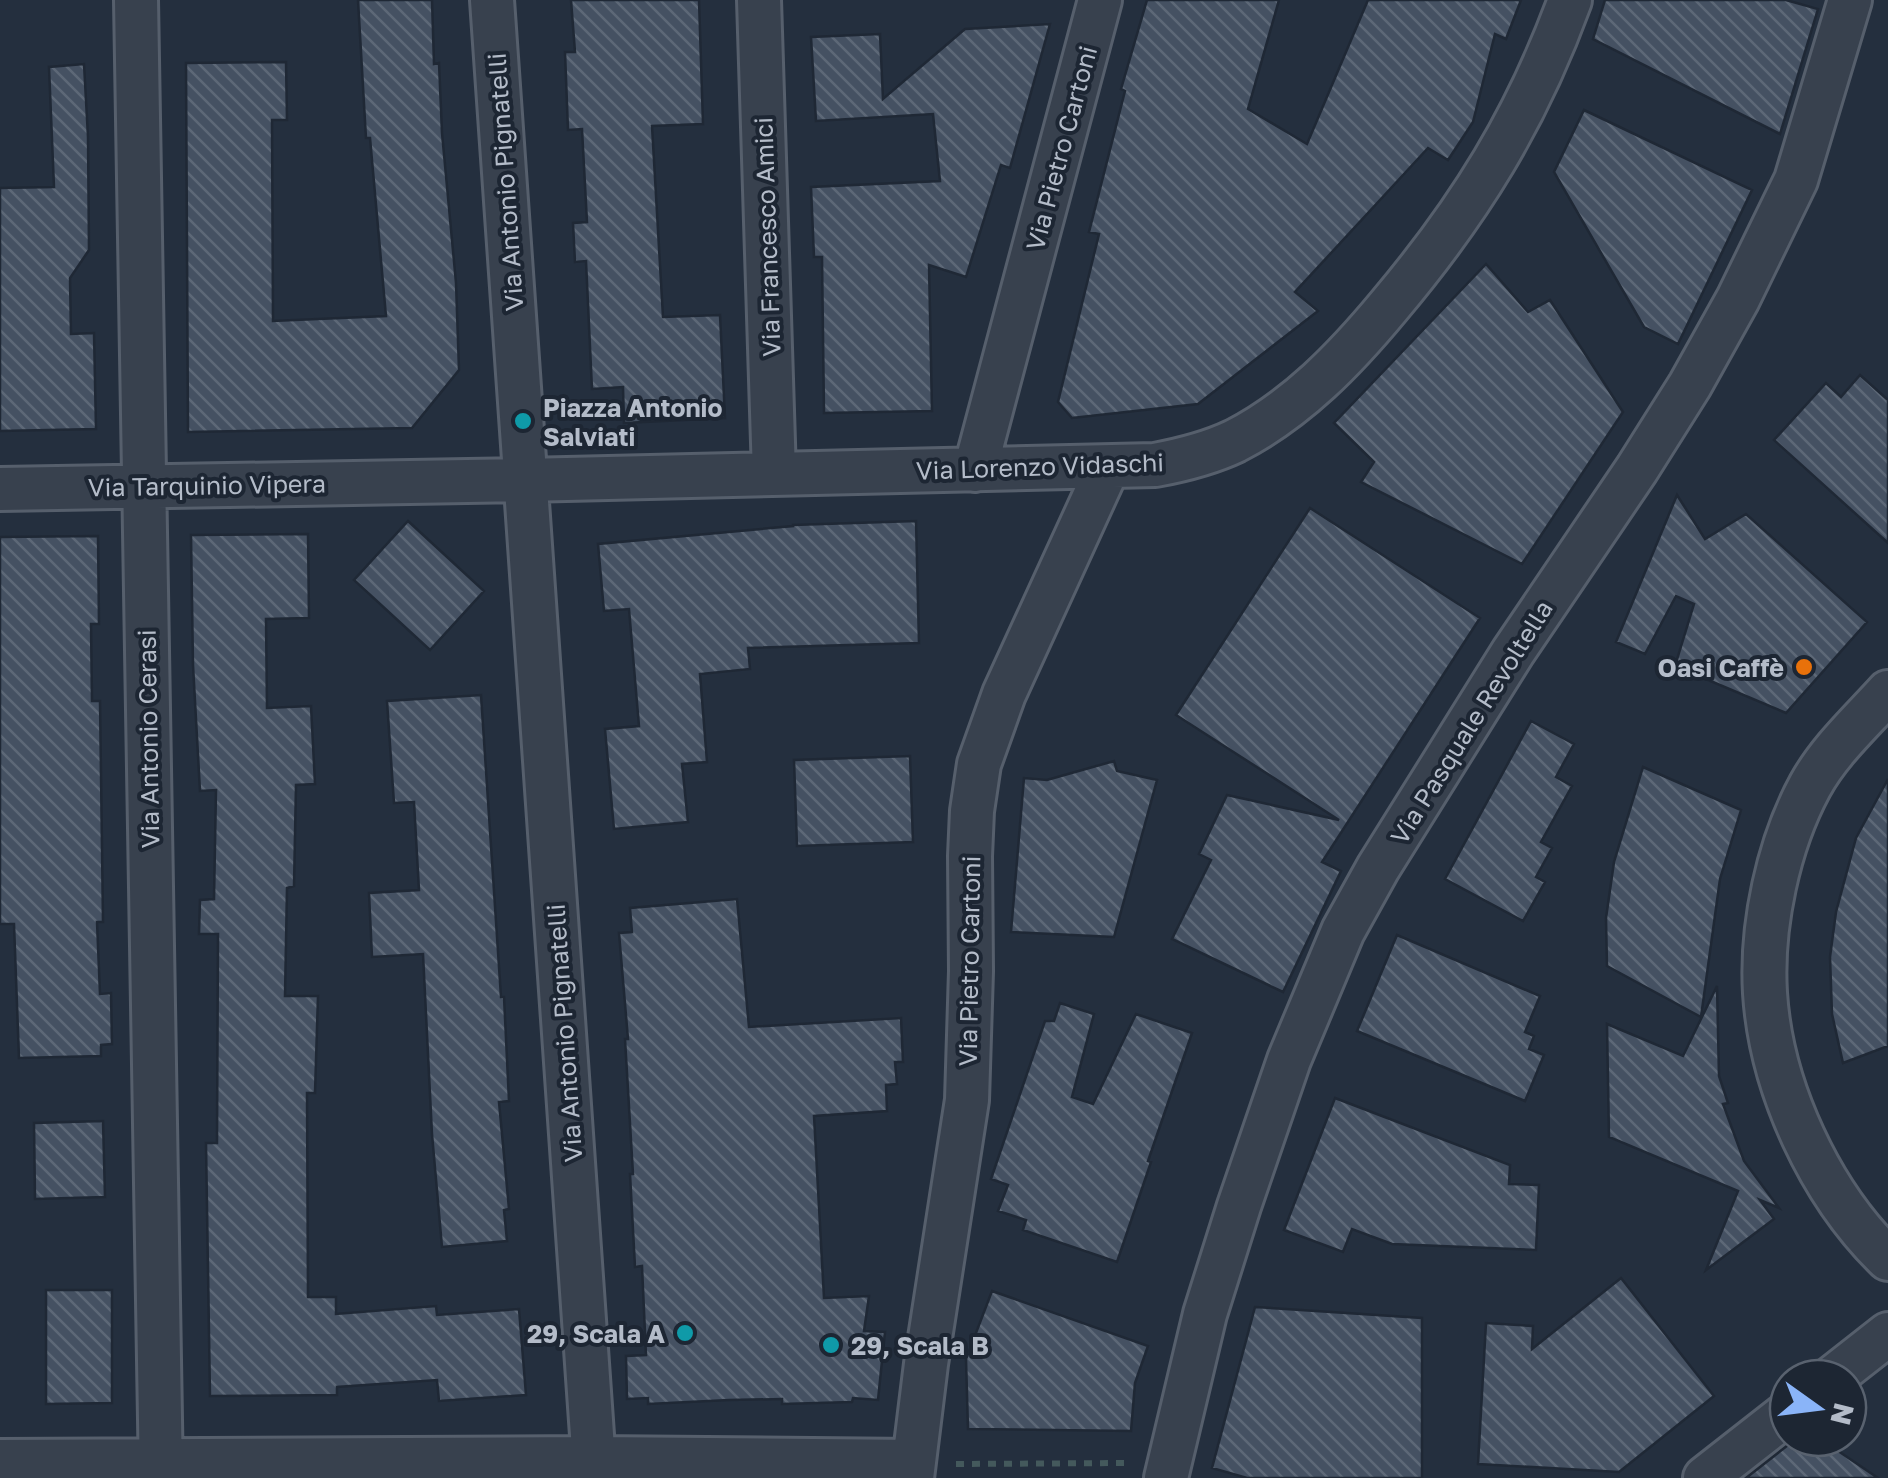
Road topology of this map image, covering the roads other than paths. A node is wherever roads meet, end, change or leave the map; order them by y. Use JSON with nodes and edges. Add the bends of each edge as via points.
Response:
{"nodes":[{"id":1,"x":136,"y":0,"type":"edge"},
{"id":2,"x":492,"y":0,"type":"edge"},
{"id":3,"x":759,"y":0,"type":"edge"},
{"id":4,"x":1100,"y":0,"type":"edge"},
{"id":5,"x":1570,"y":0,"type":"edge"},
{"id":6,"x":1850,"y":0,"type":"edge"},
{"id":7,"x":1108,"y":467,"type":"junction"},
{"id":8,"x":975,"y":470,"type":"junction"},
{"id":9,"x":774,"y":474,"type":"junction"},
{"id":10,"x":525,"y":480,"type":"junction"},
{"id":11,"x":144,"y":486,"type":"junction"},
{"id":12,"x":0,"y":489,"type":"edge"},
{"id":13,"x":1888,"y":692,"type":"edge"},
{"id":14,"x":1888,"y":1259,"type":"edge"},
{"id":15,"x":1888,"y":1334,"type":"edge"},
{"id":16,"x":1857,"y":1358,"type":"edge"},
{"id":17,"x":1768,"y":1428,"type":"edge"},
{"id":18,"x":0,"y":1461,"type":"edge"},
{"id":19,"x":594,"y":1468,"type":"edge"},
{"id":20,"x":161,"y":1469,"type":"edge"},
{"id":21,"x":913,"y":1470,"type":"edge"},
{"id":22,"x":1151,"y":1470,"type":"edge"},
{"id":23,"x":1705,"y":1478,"type":"edge"}],
"edges":[{"from":1,"to":11,"type":"street","name":"Via Antonio Cerasi"},
{"from":2,"to":10,"type":"street","name":"Via Antonio Pignatelli"},
{"from":3,"to":9,"type":"street","name":"Via Francesco Amici"},
{"from":4,"to":8,"type":"street","name":"Via Pietro Cartoni"},
{"from":5,"to":7,"type":"street","name":"Via Lorenzo Vidaschi","via":[[1536,84],[1475,195],[1330,371],[1288,408],[1233,442],[1155,465]]},
{"from":6,"to":22,"type":"street","name":"Via Pasquale Revoltella","via":[[1796,180],[1738,300],[1343,931],[1289,1060]]},
{"from":7,"to":8,"type":"street","name":"Via Lorenzo Vidaschi"},
{"from":7,"to":21,"type":"street","name":"Via Pietro Cartoni","via":[[979,764],[970,856],[966,1100]]},
{"from":8,"to":9,"type":"street","name":"Via Lorenzo Vidaschi"},
{"from":9,"to":10,"type":"street","name":"Via Lorenzo Vidaschi"},
{"from":10,"to":11,"type":"street","name":"Via Tarquinio Vipera"},
{"from":10,"to":19,"type":"street","name":"Via Antonio Pignatelli"},
{"from":11,"to":12,"type":"street","name":"Via Tarquinio Vipera"},
{"from":11,"to":20,"type":"street","name":"Via Antonio Cerasi"},
{"from":13,"to":14,"type":"street","via":[[1810,786],[1779,868],[1764,955],[1769,1026],[1793,1112],[1837,1197]]},
{"from":15,"to":16,"type":"street"},
{"from":17,"to":23,"type":"street"},
{"from":18,"to":20,"type":"street"},
{"from":19,"to":20,"type":"street"},
{"from":19,"to":21,"type":"street"}]}
